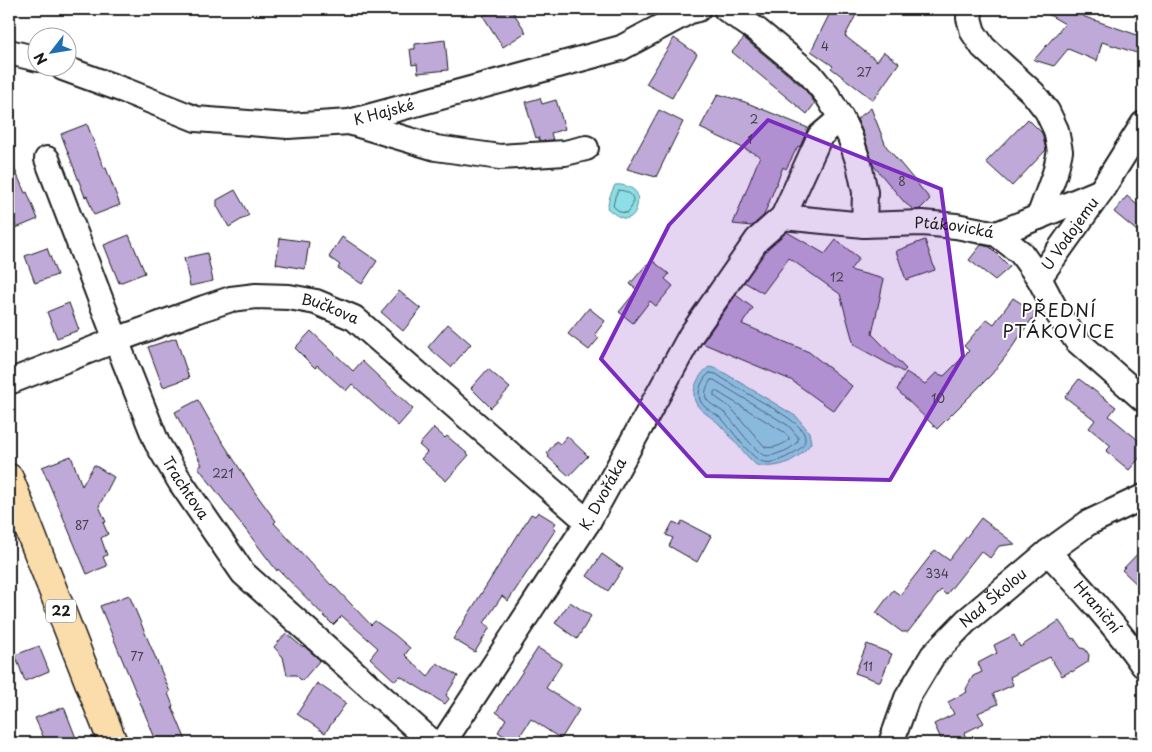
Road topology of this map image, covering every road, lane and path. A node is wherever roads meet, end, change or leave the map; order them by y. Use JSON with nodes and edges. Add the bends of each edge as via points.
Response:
{"nodes":[{"id":1,"x":698,"y":9,"type":"edge"},
{"id":2,"x":726,"y":9,"type":"edge"},
{"id":3,"x":971,"y":9,"type":"edge"},
{"id":4,"x":9,"y":52,"type":"edge"},
{"id":5,"x":28,"y":57,"type":"edge"},
{"id":6,"x":78,"y":73,"type":"edge"},
{"id":7,"x":841,"y":118,"type":"junction"},
{"id":8,"x":350,"y":122,"type":"junction"},
{"id":9,"x":1143,"y":124,"type":"edge"},
{"id":10,"x":586,"y":148,"type":"dead end"},
{"id":11,"x":47,"y":159,"type":"dead end"},
{"id":12,"x":1101,"y":191,"type":"junction"},
{"id":13,"x":1039,"y":217,"type":"junction"},
{"id":14,"x":783,"y":218,"type":"junction"},
{"id":15,"x":864,"y":224,"type":"junction"},
{"id":16,"x":997,"y":234,"type":"junction"},
{"id":17,"x":1038,"y":278,"type":"junction"},
{"id":18,"x":116,"y":340,"type":"junction"},
{"id":19,"x":9,"y":382,"type":"edge"},
{"id":20,"x":1143,"y":399,"type":"edge"},
{"id":21,"x":9,"y":478,"type":"edge"},
{"id":22,"x":1143,"y":497,"type":"edge"},
{"id":23,"x":588,"y":522,"type":"junction"},
{"id":24,"x":1048,"y":552,"type":"junction"},
{"id":25,"x":1143,"y":665,"type":"edge"},
{"id":26,"x":113,"y":743,"type":"edge"},
{"id":27,"x":433,"y":743,"type":"edge"},
{"id":28,"x":443,"y":743,"type":"edge"},
{"id":29,"x":891,"y":743,"type":"edge"}],
"edges":[{"from":1,"to":8,"type":"street","name":"K Hajské","via":[[620,48]]},
{"from":2,"to":7,"type":"street","via":[[758,30],[810,74]]},
{"from":3,"to":13,"type":"street","via":[[969,18],[983,47],[1033,93],[1056,130],[1060,151]]},
{"from":4,"to":5,"type":"street"},
{"from":6,"to":8,"type":"street","name":"K Hajské","via":[[196,119],[288,126]]},
{"from":7,"to":14,"type":"street","via":[[820,136]]},
{"from":7,"to":15,"type":"street","via":[[859,164],[865,192]]},
{"from":8,"to":10,"type":"street","via":[[436,148],[500,157],[565,153]]},
{"from":9,"to":12,"type":"street","name":"U Vodojemu"},
{"from":11,"to":18,"type":"street","name":"Trachtova"},
{"from":12,"to":13,"type":"street","name":"U Vodojemu"},
{"from":12,"to":17,"type":"street","name":"U Vodojemu"},
{"from":13,"to":16,"type":"street","name":"U Vodojemu"},
{"from":14,"to":15,"type":"street","name":"Ptákovická"},
{"from":14,"to":23,"type":"street","name":"K. Dvořáka","via":[[757,240],[691,334]]},
{"from":15,"to":16,"type":"street","name":"Ptákovická","via":[[930,224]]},
{"from":16,"to":17,"type":"street","name":"Ptákovická","via":[[1021,253]]},
{"from":17,"to":20,"type":"street","name":"Ptákovická","via":[[1077,341]]},
{"from":18,"to":19,"type":"street","name":"Bučkova"},
{"from":18,"to":23,"type":"street","name":"Bučkova","via":[[231,299],[289,297],[316,302],[354,318]]},
{"from":18,"to":27,"type":"street","name":"Trachtova","via":[[157,443],[244,573]]},
{"from":21,"to":26,"type":"main road","number":"22"},
{"from":22,"to":24,"type":"street","name":"Nad Školou","via":[[1088,523]]},
{"from":23,"to":28,"type":"street","name":"K. Dvořáka"},
{"from":24,"to":25,"type":"street","name":"Hraniční"},
{"from":24,"to":29,"type":"street","name":"Nad Školou","via":[[966,621],[933,655],[907,698]]}]}
